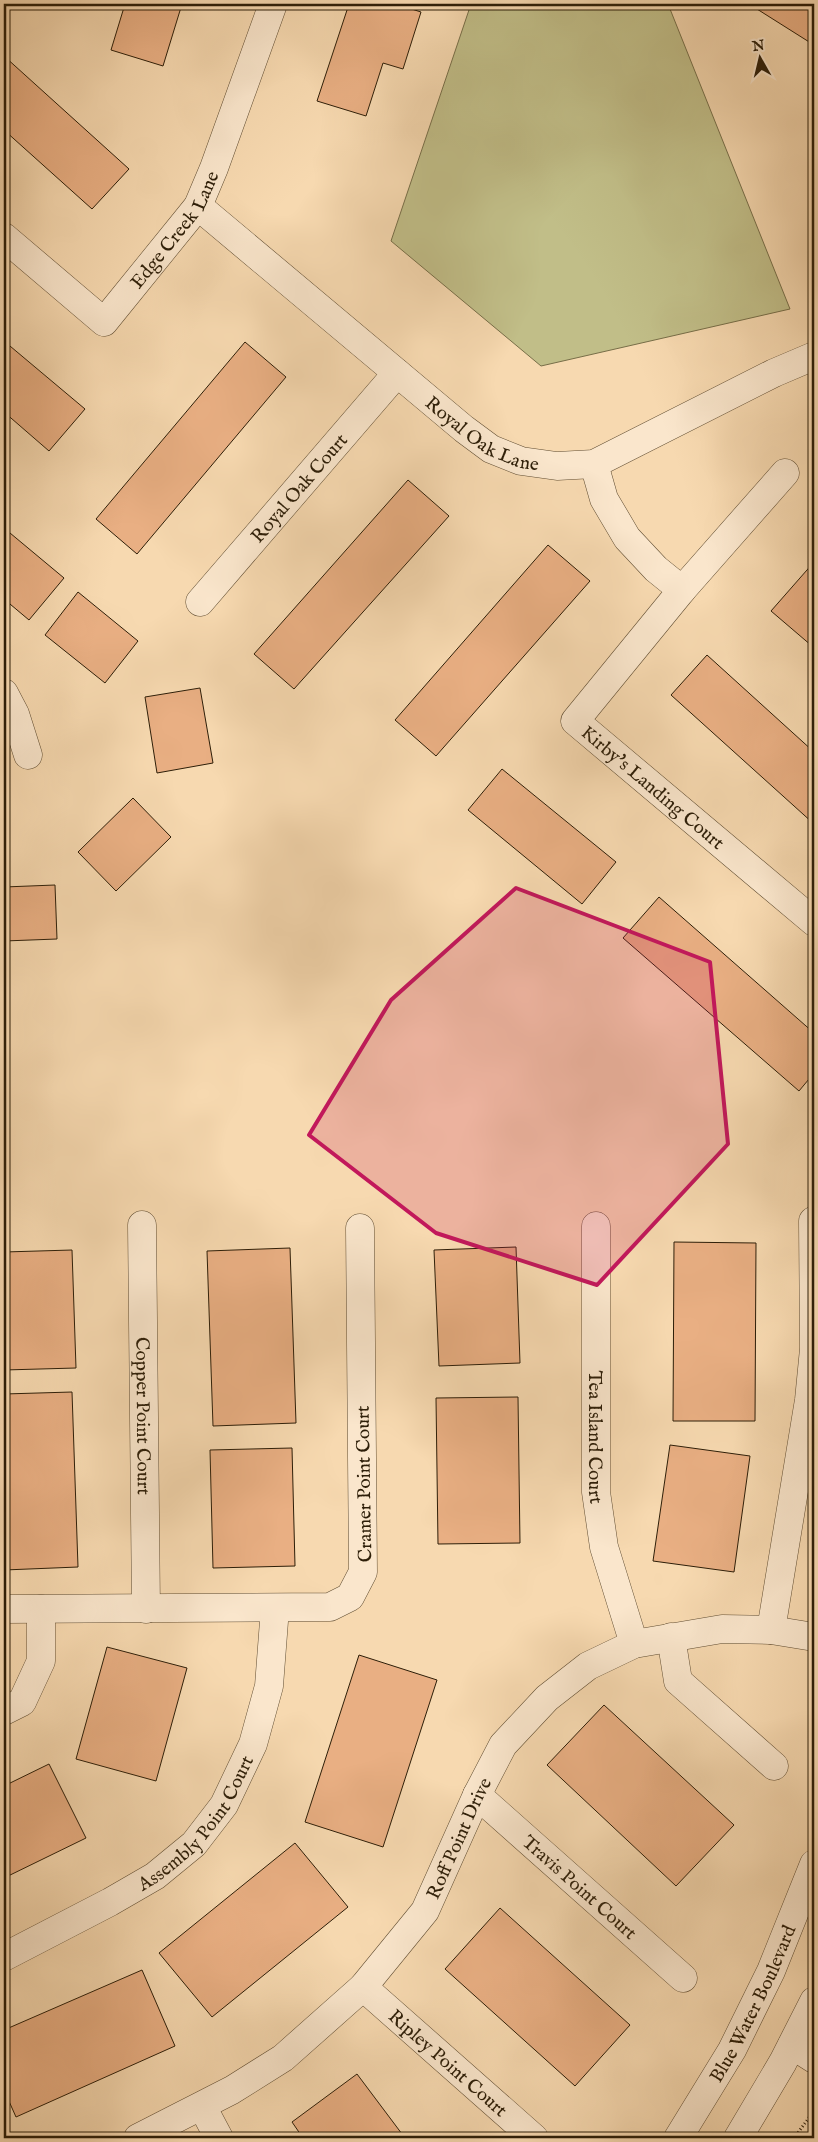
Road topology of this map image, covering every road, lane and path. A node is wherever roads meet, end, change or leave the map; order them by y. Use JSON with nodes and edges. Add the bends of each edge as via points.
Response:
{"nodes":[{"id":1,"x":273,"y":4,"type":"edge"},
{"id":2,"x":198,"y":206,"type":"junction"},
{"id":3,"x":4,"y":237,"type":"edge"},
{"id":4,"x":814,"y":356,"type":"edge"},
{"id":5,"x":397,"y":373,"type":"junction"},
{"id":6,"x":594,"y":464,"type":"junction"},
{"id":7,"x":786,"y":474,"type":"dead end"},
{"id":8,"x":682,"y":590,"type":"junction"},
{"id":9,"x":200,"y":602,"type":"dead end"},
{"id":10,"x":4,"y":693,"type":"edge"},
{"id":11,"x":28,"y":755,"type":"dead end"},
{"id":12,"x":814,"y":922,"type":"edge"},
{"id":13,"x":813,"y":1221,"type":"dead end"},
{"id":14,"x":142,"y":1225,"type":"dead end"},
{"id":15,"x":596,"y":1226,"type":"dead end"},
{"id":16,"x":360,"y":1228,"type":"dead end"},
{"id":17,"x":275,"y":1608,"type":"junction"},
{"id":18,"x":41,"y":1609,"type":"junction"},
{"id":19,"x":146,"y":1609,"type":"junction"},
{"id":20,"x":4,"y":1610,"type":"edge"},
{"id":21,"x":771,"y":1630,"type":"junction"},
{"id":22,"x":671,"y":1636,"type":"junction"},
{"id":23,"x":814,"y":1637,"type":"edge"},
{"id":24,"x":634,"y":1644,"type":"junction"},
{"id":25,"x":4,"y":1711,"type":"edge"},
{"id":26,"x":774,"y":1766,"type":"dead end"},
{"id":27,"x":477,"y":1795,"type":"junction"},
{"id":28,"x":814,"y":1864,"type":"edge"},
{"id":29,"x":4,"y":1957,"type":"edge"},
{"id":30,"x":683,"y":1978,"type":"dead end"},
{"id":31,"x":363,"y":1988,"type":"junction"},
{"id":32,"x":814,"y":2001,"type":"edge"},
{"id":33,"x":803,"y":2052,"type":"edge"},
{"id":34,"x":202,"y":2106,"type":"junction"},
{"id":35,"x":814,"y":2111,"type":"edge"},
{"id":36,"x":138,"y":2138,"type":"edge"},
{"id":37,"x":219,"y":2138,"type":"edge"},
{"id":38,"x":534,"y":2138,"type":"edge"},
{"id":39,"x":678,"y":2138,"type":"edge"},
{"id":40,"x":738,"y":2138,"type":"edge"},
{"id":41,"x":794,"y":2138,"type":"edge"}],
"edges":[{"from":1,"to":2,"type":"street","name":"Edge Creek Lane"},
{"from":2,"to":3,"type":"street","name":"Edge Creek Lane","via":[[104,322]]},
{"from":2,"to":5,"type":"street","name":"Royal Oak Lane"},
{"from":4,"to":6,"type":"street","name":"Royal Oak Lane"},
{"from":5,"to":6,"type":"street","name":"Royal Oak Lane","via":[[491,449],[539,464]]},
{"from":5,"to":9,"type":"street","name":"Royal Oak Court"},
{"from":6,"to":8,"type":"street","via":[[604,499],[627,538],[656,569]]},
{"from":7,"to":8,"type":"street","name":"Kirby's Landing Court"},
{"from":8,"to":12,"type":"street","name":"Kirby's Landing Court","via":[[575,721]]},
{"from":10,"to":11,"type":"street"},
{"from":13,"to":21,"type":"street","via":[[814,1349],[809,1400]]},
{"from":14,"to":19,"type":"street","name":"Copper Point Court"},
{"from":15,"to":24,"type":"street","name":"Tea Island Court","via":[[596,1492],[604,1547]]},
{"from":16,"to":17,"type":"street","name":"Cramer Point Court","via":[[363,1572],[350,1597],[330,1607]]},
{"from":17,"to":19,"type":"street","name":"Cramer Point Court"},
{"from":17,"to":29,"type":"street","name":"Assembly Point Court","via":[[269,1686],[253,1744],[224,1804],[194,1844],[155,1876]]},
{"from":18,"to":19,"type":"street","name":"Cramer Point Court"},
{"from":18,"to":20,"type":"street","name":"Cramer Point Court"},
{"from":18,"to":25,"type":"street","via":[[41,1661],[22,1702]]},
{"from":21,"to":22,"type":"street","name":"Roff Point Drive","via":[[722,1629]]},
{"from":21,"to":23,"type":"street","name":"Roff Point Drive"},
{"from":22,"to":24,"type":"street","name":"Roff Point Drive"},
{"from":22,"to":26,"type":"street","via":[[678,1681]]},
{"from":24,"to":27,"type":"street","name":"Roff Point Drive","via":[[588,1666],[546,1698],[503,1745]]},
{"from":27,"to":30,"type":"street","name":"Travis Point Court"},
{"from":27,"to":31,"type":"street","name":"Roff Point Drive","via":[[424,1911]]},
{"from":28,"to":39,"type":"street","name":"Blue Water Boulevard","via":[[771,1971],[740,2032]]},
{"from":31,"to":34,"type":"street","name":"Roff Point Drive","via":[[282,2058]]},
{"from":31,"to":38,"type":"street","name":"Ripley Point Court"},
{"from":32,"to":33,"type":"street"},
{"from":33,"to":40,"type":"street"},
{"from":34,"to":36,"type":"street","name":"Roff Point Drive"},
{"from":34,"to":37,"type":"street"},
{"from":35,"to":41,"type":"path"}]}
